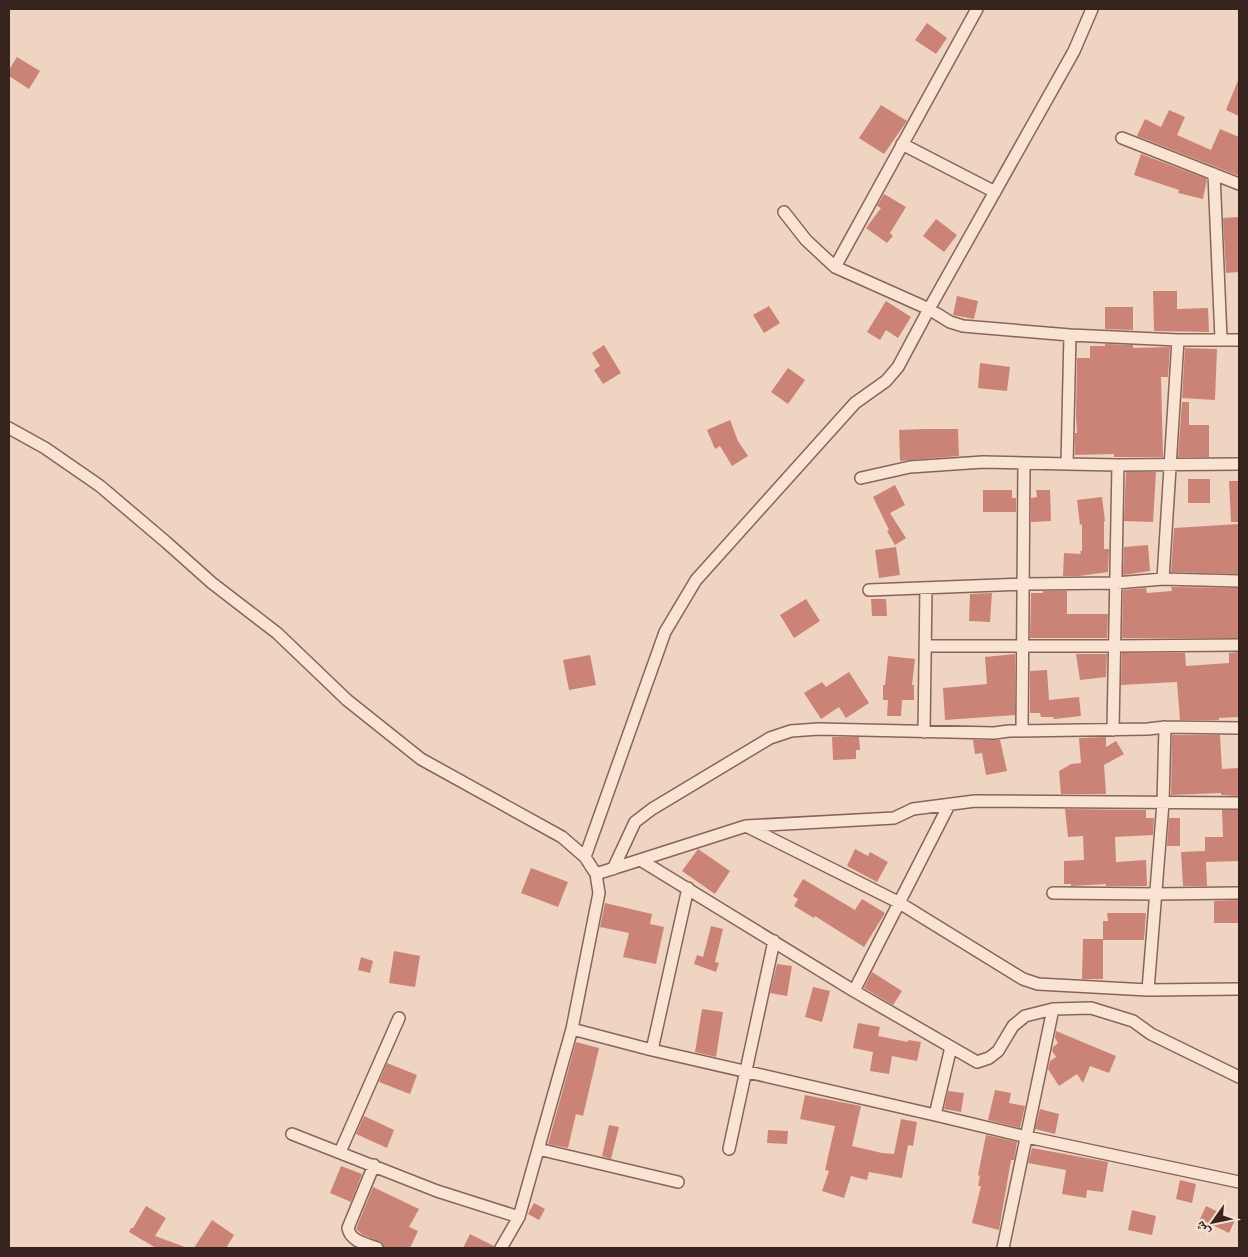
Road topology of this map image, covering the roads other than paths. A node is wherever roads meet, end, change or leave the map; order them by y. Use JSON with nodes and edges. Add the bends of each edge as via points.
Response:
{"nodes":[{"id":1,"x":976,"y":9,"type":"edge"},
{"id":2,"x":1092,"y":9,"type":"edge"},
{"id":3,"x":1122,"y":138,"type":"dead end"},
{"id":4,"x":902,"y":144,"type":"junction"},
{"id":5,"x":1214,"y":174,"type":"junction"},
{"id":6,"x":1239,"y":184,"type":"edge"},
{"id":7,"x":995,"y":192,"type":"junction"},
{"id":8,"x":784,"y":212,"type":"dead end"},
{"id":9,"x":835,"y":267,"type":"junction"},
{"id":10,"x":928,"y":309,"type":"junction"},
{"id":11,"x":1070,"y":335,"type":"junction"},
{"id":12,"x":1220,"y":339,"type":"junction"},
{"id":13,"x":1178,"y":340,"type":"junction"},
{"id":14,"x":1239,"y":340,"type":"edge"},
{"id":15,"x":9,"y":428,"type":"edge"},
{"id":16,"x":1024,"y":463,"type":"junction"},
{"id":17,"x":1067,"y":464,"type":"junction"},
{"id":18,"x":1170,"y":464,"type":"junction"},
{"id":19,"x":1239,"y":464,"type":"edge"},
{"id":20,"x":1118,"y":465,"type":"junction"},
{"id":21,"x":861,"y":478,"type":"dead end"},
{"id":22,"x":1163,"y":579,"type":"junction"},
{"id":23,"x":1239,"y":581,"type":"edge"},
{"id":24,"x":1116,"y":583,"type":"junction"},
{"id":25,"x":1024,"y":584,"type":"junction"},
{"id":26,"x":926,"y":588,"type":"junction"},
{"id":27,"x":868,"y":590,"type":"dead end"},
{"id":28,"x":1239,"y":645,"type":"edge"},
{"id":29,"x":925,"y":646,"type":"junction"},
{"id":30,"x":1024,"y":646,"type":"junction"},
{"id":31,"x":1114,"y":646,"type":"junction"},
{"id":32,"x":1165,"y":727,"type":"junction"},
{"id":33,"x":1239,"y":728,"type":"edge"},
{"id":34,"x":1113,"y":730,"type":"junction"},
{"id":35,"x":1022,"y":731,"type":"junction"},
{"id":36,"x":924,"y":732,"type":"junction"},
{"id":37,"x":1239,"y":803,"type":"edge"},
{"id":38,"x":1164,"y":804,"type":"junction"},
{"id":39,"x":949,"y":805,"type":"junction"},
{"id":40,"x":746,"y":826,"type":"junction"},
{"id":41,"x":584,"y":857,"type":"junction"},
{"id":42,"x":642,"y":861,"type":"junction"},
{"id":43,"x":613,"y":869,"type":"junction"},
{"id":44,"x":596,"y":874,"type":"junction"},
{"id":45,"x":688,"y":888,"type":"junction"},
{"id":46,"x":1053,"y":893,"type":"dead end"},
{"id":47,"x":1239,"y":893,"type":"edge"},
{"id":48,"x":1156,"y":894,"type":"junction"},
{"id":49,"x":898,"y":902,"type":"junction"},
{"id":50,"x":774,"y":941,"type":"junction"},
{"id":51,"x":1239,"y":989,"type":"edge"},
{"id":52,"x":1148,"y":990,"type":"junction"},
{"id":53,"x":854,"y":991,"type":"junction"},
{"id":54,"x":1053,"y":1009,"type":"junction"},
{"id":55,"x":398,"y":1018,"type":"dead end"},
{"id":56,"x":572,"y":1029,"type":"junction"},
{"id":57,"x":951,"y":1047,"type":"junction"},
{"id":58,"x":652,"y":1050,"type":"junction"},
{"id":59,"x":745,"y":1071,"type":"junction"},
{"id":60,"x":1239,"y":1077,"type":"edge"},
{"id":61,"x":935,"y":1114,"type":"junction"},
{"id":62,"x":292,"y":1134,"type":"dead end"},
{"id":63,"x":1027,"y":1137,"type":"junction"},
{"id":64,"x":538,"y":1149,"type":"junction"},
{"id":65,"x":729,"y":1149,"type":"dead end"},
{"id":66,"x":340,"y":1152,"type":"junction"},
{"id":67,"x":374,"y":1165,"type":"junction"},
{"id":68,"x":678,"y":1182,"type":"dead end"},
{"id":69,"x":1239,"y":1182,"type":"edge"},
{"id":70,"x":519,"y":1216,"type":"junction"},
{"id":71,"x":377,"y":1248,"type":"edge"},
{"id":72,"x":501,"y":1248,"type":"edge"},
{"id":73,"x":1003,"y":1248,"type":"edge"}],
"edges":[{"from":1,"to":4,"type":"street"},
{"from":2,"to":7,"type":"street","via":[[1074,51]]},
{"from":3,"to":5,"type":"street"},
{"from":4,"to":7,"type":"street"},
{"from":4,"to":9,"type":"street"},
{"from":5,"to":6,"type":"street"},
{"from":5,"to":12,"type":"street"},
{"from":7,"to":10,"type":"street"},
{"from":8,"to":9,"type":"street","via":[[806,240]]},
{"from":9,"to":10,"type":"street"},
{"from":10,"to":11,"type":"street","via":[[963,326]]},
{"from":10,"to":41,"type":"street","via":[[898,367],[886,381],[855,403],[696,580],[665,632]]},
{"from":11,"to":13,"type":"street"},
{"from":11,"to":17,"type":"street"},
{"from":12,"to":13,"type":"street"},
{"from":12,"to":14,"type":"street"},
{"from":13,"to":18,"type":"street"},
{"from":15,"to":41,"type":"street","via":[[100,486],[212,583],[277,633],[347,700],[421,759],[562,837]]},
{"from":16,"to":17,"type":"street"},
{"from":16,"to":21,"type":"street","via":[[910,467]]},
{"from":16,"to":25,"type":"street"},
{"from":17,"to":20,"type":"street"},
{"from":18,"to":19,"type":"street"},
{"from":18,"to":20,"type":"street"},
{"from":18,"to":22,"type":"street"},
{"from":20,"to":24,"type":"street"},
{"from":22,"to":23,"type":"street"},
{"from":22,"to":24,"type":"street"},
{"from":24,"to":25,"type":"street"},
{"from":24,"to":31,"type":"street"},
{"from":25,"to":26,"type":"street"},
{"from":25,"to":30,"type":"street"},
{"from":26,"to":27,"type":"street"},
{"from":26,"to":29,"type":"street"},
{"from":28,"to":31,"type":"street"},
{"from":29,"to":30,"type":"street"},
{"from":29,"to":36,"type":"street"},
{"from":30,"to":31,"type":"street"},
{"from":30,"to":35,"type":"street"},
{"from":31,"to":34,"type":"street"},
{"from":32,"to":33,"type":"street"},
{"from":32,"to":34,"type":"street"},
{"from":32,"to":38,"type":"street"},
{"from":34,"to":35,"type":"street"},
{"from":35,"to":36,"type":"street"},
{"from":36,"to":43,"type":"street","via":[[818,729],[790,731],[770,738],[635,822]]},
{"from":37,"to":38,"type":"street"},
{"from":38,"to":39,"type":"street","via":[[975,801]]},
{"from":38,"to":48,"type":"street"},
{"from":39,"to":40,"type":"street","via":[[913,809],[894,818]]},
{"from":39,"to":49,"type":"street"},
{"from":40,"to":42,"type":"street"},
{"from":40,"to":49,"type":"street"},
{"from":41,"to":44,"type":"street"},
{"from":42,"to":43,"type":"street"},
{"from":42,"to":45,"type":"street"},
{"from":43,"to":44,"type":"street"},
{"from":44,"to":56,"type":"street","via":[[599,893]]},
{"from":45,"to":50,"type":"street"},
{"from":45,"to":58,"type":"street"},
{"from":46,"to":48,"type":"street"},
{"from":47,"to":48,"type":"street"},
{"from":48,"to":52,"type":"street"},
{"from":49,"to":52,"type":"street","via":[[1023,980],[1038,984]]},
{"from":49,"to":53,"type":"street"},
{"from":50,"to":53,"type":"street"},
{"from":50,"to":59,"type":"street"},
{"from":51,"to":52,"type":"street"},
{"from":53,"to":57,"type":"street"},
{"from":54,"to":57,"type":"street","via":[[1025,1016],[1013,1026],[998,1051],[989,1058],[977,1062]]},
{"from":54,"to":60,"type":"street","via":[[1091,1008],[1133,1021],[1151,1034]]},
{"from":54,"to":63,"type":"street"},
{"from":55,"to":66,"type":"street"},
{"from":56,"to":58,"type":"street"},
{"from":56,"to":64,"type":"street"},
{"from":57,"to":61,"type":"street"},
{"from":58,"to":59,"type":"street"},
{"from":59,"to":61,"type":"street"},
{"from":59,"to":65,"type":"street"},
{"from":61,"to":63,"type":"street"},
{"from":62,"to":66,"type":"street"},
{"from":63,"to":69,"type":"street"},
{"from":63,"to":73,"type":"street"},
{"from":64,"to":68,"type":"street"},
{"from":64,"to":70,"type":"street"},
{"from":66,"to":67,"type":"street"},
{"from":67,"to":70,"type":"street","via":[[437,1191]]},
{"from":67,"to":71,"type":"street","via":[[348,1234]]},
{"from":70,"to":72,"type":"street"}]}
